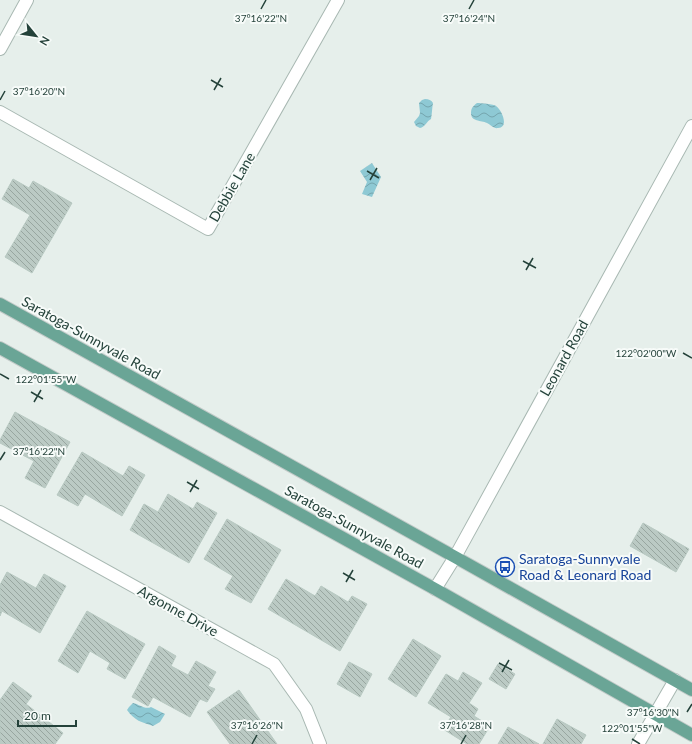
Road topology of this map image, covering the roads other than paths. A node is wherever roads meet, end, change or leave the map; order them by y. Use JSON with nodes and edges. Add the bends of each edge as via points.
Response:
{"nodes":[{"id":1,"x":28,"y":0,"type":"edge"},
{"id":2,"x":338,"y":0,"type":"edge"},
{"id":3,"x":0,"y":49,"type":"edge"},
{"id":4,"x":0,"y":112,"type":"edge"},
{"id":5,"x":692,"y":126,"type":"edge"},
{"id":6,"x":0,"y":304,"type":"edge"},
{"id":7,"x":0,"y":348,"type":"edge"},
{"id":8,"x":0,"y":512,"type":"edge"},
{"id":9,"x":455,"y":557,"type":"junction"},
{"id":10,"x":435,"y":589,"type":"junction"},
{"id":11,"x":675,"y":680,"type":"junction"},
{"id":12,"x":692,"y":690,"type":"edge"},
{"id":13,"x":655,"y":715,"type":"junction"},
{"id":14,"x":692,"y":736,"type":"edge"},
{"id":15,"x":320,"y":744,"type":"edge"},
{"id":16,"x":638,"y":744,"type":"edge"}],
"edges":[{"from":1,"to":3,"type":"street"},
{"from":2,"to":4,"type":"street","name":"Debbie Lane","via":[[208,229]]},
{"from":5,"to":9,"type":"street","name":"Leonard Road"},
{"from":6,"to":9,"type":"main road","name":"Saratoga-Sunnyvale Road"},
{"from":7,"to":10,"type":"main road","name":"Saratoga-Sunnyvale Road"},
{"from":8,"to":15,"type":"street","name":"Argonne Drive","via":[[274,664],[306,709]]},
{"from":9,"to":10,"type":"street","name":"Leonard Road"},
{"from":9,"to":11,"type":"main road","name":"Saratoga-Sunnyvale Road"},
{"from":10,"to":13,"type":"main road","name":"Saratoga-Sunnyvale Road"},
{"from":11,"to":12,"type":"main road","name":"Saratoga-Sunnyvale Road"},
{"from":11,"to":13,"type":"street"},
{"from":13,"to":14,"type":"main road","name":"Saratoga-Sunnyvale Road"},
{"from":13,"to":16,"type":"street"}]}
